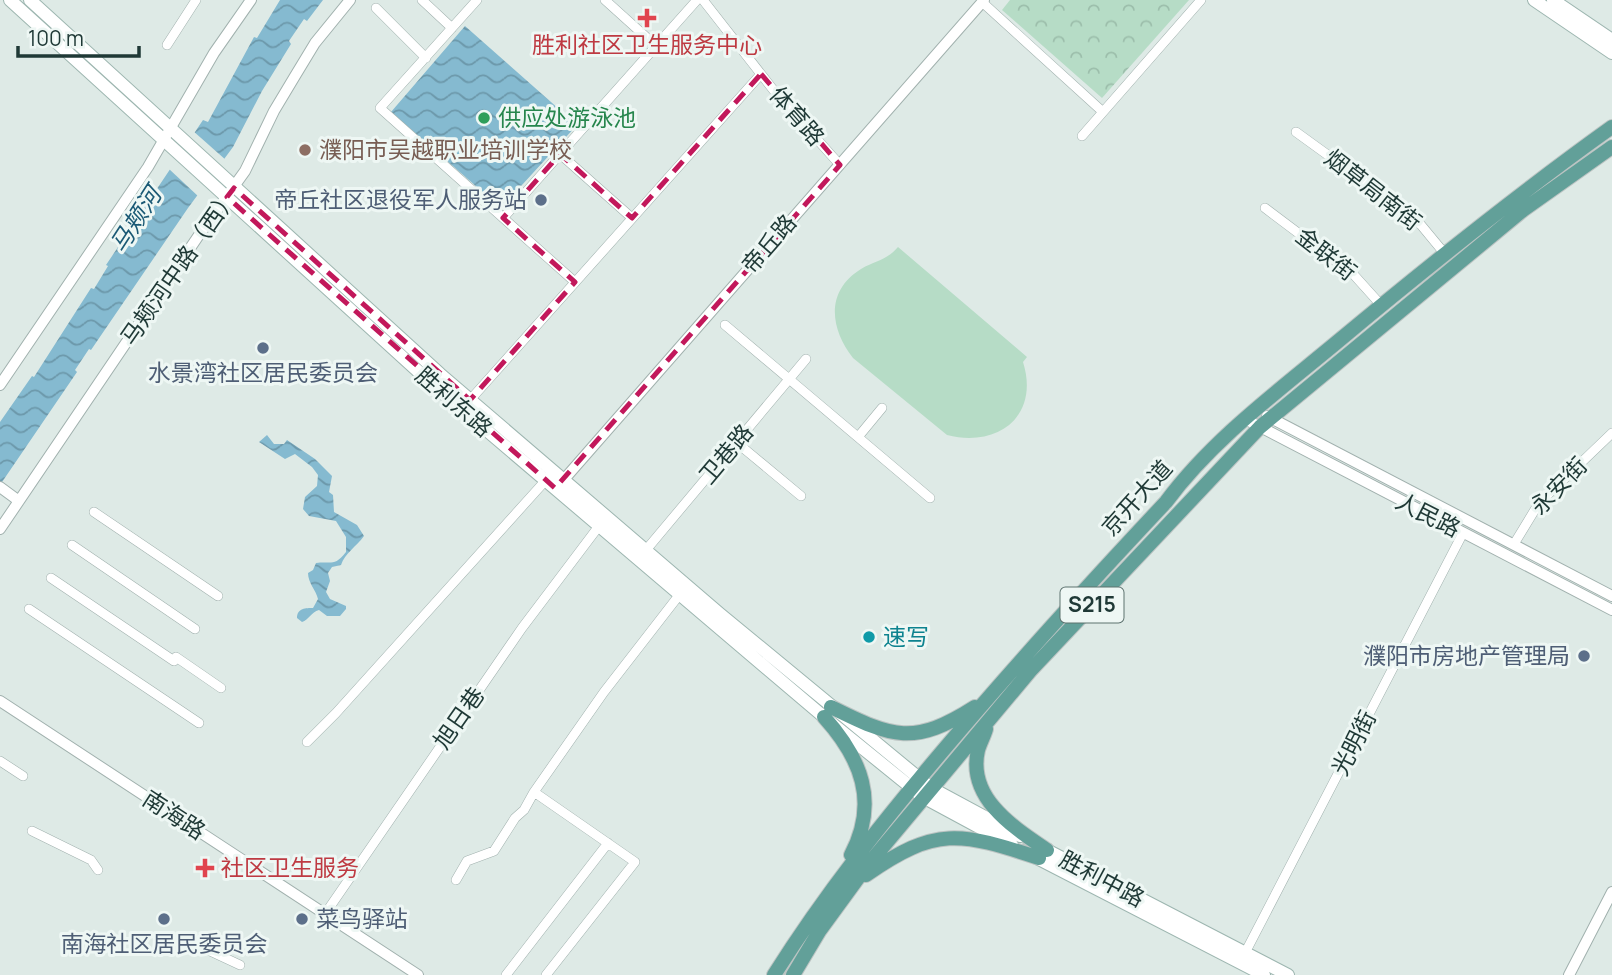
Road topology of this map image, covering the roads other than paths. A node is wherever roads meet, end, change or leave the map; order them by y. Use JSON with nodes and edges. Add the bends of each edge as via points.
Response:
{"nodes":[{"id":1,"x":10,"y":0,"type":"edge"},
{"id":2,"x":30,"y":0,"type":"edge"},
{"id":3,"x":196,"y":0,"type":"edge"},
{"id":4,"x":251,"y":0,"type":"edge"},
{"id":5,"x":349,"y":0,"type":"edge"},
{"id":6,"x":422,"y":0,"type":"edge"},
{"id":7,"x":605,"y":0,"type":"edge"},
{"id":8,"x":697,"y":0,"type":"edge"},
{"id":9,"x":703,"y":0,"type":"edge"},
{"id":10,"x":1201,"y":0,"type":"edge"},
{"id":11,"x":1534,"y":0,"type":"edge"},
{"id":12,"x":1553,"y":0,"type":"edge"},
{"id":13,"x":475,"y":1,"type":"edge"},
{"id":14,"x":983,"y":1,"type":"edge"},
{"id":15,"x":376,"y":8,"type":"dead end"},
{"id":16,"x":452,"y":28,"type":"junction"},
{"id":17,"x":1612,"y":40,"type":"edge"},
{"id":18,"x":167,"y":45,"type":"dead end"},
{"id":19,"x":656,"y":46,"type":"junction"},
{"id":20,"x":1612,"y":53,"type":"edge"},
{"id":21,"x":426,"y":58,"type":"junction"},
{"id":22,"x":761,"y":74,"type":"junction"},
{"id":23,"x":1103,"y":112,"type":"junction"},
{"id":24,"x":1612,"y":127,"type":"edge"},
{"id":25,"x":1296,"y":132,"type":"dead end"},
{"id":26,"x":166,"y":134,"type":"junction"},
{"id":27,"x":1082,"y":136,"type":"dead end"},
{"id":28,"x":1612,"y":147,"type":"edge"},
{"id":29,"x":560,"y":154,"type":"junction"},
{"id":30,"x":840,"y":165,"type":"junction"},
{"id":31,"x":227,"y":190,"type":"junction"},
{"id":32,"x":1265,"y":208,"type":"dead end"},
{"id":33,"x":503,"y":218,"type":"junction"},
{"id":34,"x":632,"y":218,"type":"junction"},
{"id":35,"x":1445,"y":254,"type":"junction"},
{"id":36,"x":575,"y":282,"type":"junction"},
{"id":37,"x":1381,"y":305,"type":"junction"},
{"id":38,"x":724,"y":325,"type":"dead end"},
{"id":39,"x":806,"y":359,"type":"dead end"},
{"id":40,"x":790,"y":379,"type":"junction"},
{"id":41,"x":0,"y":385,"type":"edge"},
{"id":42,"x":470,"y":400,"type":"junction"},
{"id":43,"x":882,"y":408,"type":"dead end"},
{"id":44,"x":1250,"y":415,"type":"junction"},
{"id":45,"x":1265,"y":423,"type":"junction"},
{"id":46,"x":1612,"y":433,"type":"edge"},
{"id":47,"x":858,"y":437,"type":"junction"},
{"id":48,"x":736,"y":442,"type":"junction"},
{"id":49,"x":555,"y":483,"type":"junction"},
{"id":50,"x":3,"y":489,"type":"edge"},
{"id":51,"x":801,"y":496,"type":"dead end"},
{"id":52,"x":930,"y":498,"type":"dead end"},
{"id":53,"x":19,"y":500,"type":"junction"},
{"id":54,"x":94,"y":512,"type":"dead end"},
{"id":55,"x":599,"y":526,"type":"junction"},
{"id":56,"x":0,"y":529,"type":"edge"},
{"id":57,"x":1463,"y":533,"type":"junction"},
{"id":58,"x":1514,"y":544,"type":"junction"},
{"id":59,"x":72,"y":545,"type":"dead end"},
{"id":60,"x":646,"y":550,"type":"junction"},
{"id":61,"x":51,"y":578,"type":"dead end"},
{"id":62,"x":680,"y":594,"type":"junction"},
{"id":63,"x":218,"y":596,"type":"dead end"},
{"id":64,"x":1612,"y":596,"type":"edge"},
{"id":65,"x":29,"y":609,"type":"dead end"},
{"id":66,"x":1612,"y":610,"type":"edge"},
{"id":67,"x":195,"y":629,"type":"dead end"},
{"id":68,"x":221,"y":688,"type":"dead end"},
{"id":69,"x":988,"y":698,"type":"junction"},
{"id":70,"x":0,"y":701,"type":"edge"},
{"id":71,"x":827,"y":712,"type":"junction"},
{"id":72,"x":990,"y":719,"type":"junction"},
{"id":73,"x":199,"y":723,"type":"dead end"},
{"id":74,"x":307,"y":742,"type":"dead end"},
{"id":75,"x":0,"y":761,"type":"edge"},
{"id":76,"x":23,"y":776,"type":"dead end"},
{"id":77,"x":922,"y":788,"type":"junction"},
{"id":78,"x":534,"y":792,"type":"junction"},
{"id":79,"x":32,"y":831,"type":"dead end"},
{"id":80,"x":608,"y":843,"type":"junction"},
{"id":81,"x":1043,"y":854,"type":"junction"},
{"id":82,"x":97,"y":870,"type":"dead end"},
{"id":83,"x":456,"y":880,"type":"dead end"},
{"id":84,"x":836,"y":881,"type":"junction"},
{"id":85,"x":853,"y":884,"type":"junction"},
{"id":86,"x":1612,"y":892,"type":"edge"},
{"id":87,"x":325,"y":914,"type":"junction"},
{"id":88,"x":182,"y":938,"type":"dead end"},
{"id":89,"x":1245,"y":953,"type":"junction"},
{"id":90,"x":240,"y":965,"type":"dead end"},
{"id":91,"x":418,"y":975,"type":"edge"},
{"id":92,"x":506,"y":975,"type":"edge"},
{"id":93,"x":546,"y":975,"type":"edge"},
{"id":94,"x":774,"y":975,"type":"edge"},
{"id":95,"x":793,"y":975,"type":"edge"},
{"id":96,"x":1264,"y":975,"type":"edge"},
{"id":97,"x":1288,"y":975,"type":"edge"},
{"id":98,"x":1569,"y":975,"type":"edge"}],
"edges":[{"from":1,"to":26,"type":"main road","name":"胜利东路"},
{"from":2,"to":26,"type":"main road","name":"胜利东路"},
{"from":3,"to":18,"type":"street"},
{"from":4,"to":26,"type":"street"},
{"from":5,"to":31,"type":"street","name":"马颊河中路（西）","via":[[315,43],[245,171]]},
{"from":6,"to":16,"type":"street"},
{"from":7,"to":19,"type":"street"},
{"from":8,"to":19,"type":"street"},
{"from":9,"to":22,"type":"street","name":"体育路"},
{"from":10,"to":23,"type":"street"},
{"from":11,"to":20,"type":"main road"},
{"from":12,"to":17,"type":"main road"},
{"from":13,"to":16,"type":"street"},
{"from":14,"to":23,"type":"street"},
{"from":14,"to":30,"type":"street","name":"帝丘路"},
{"from":15,"to":21,"type":"street"},
{"from":16,"to":21,"type":"street"},
{"from":19,"to":29,"type":"street"},
{"from":21,"to":33,"type":"street","via":[[380,108]]},
{"from":22,"to":30,"type":"street","name":"体育路"},
{"from":22,"to":34,"type":"street"},
{"from":23,"to":27,"type":"street"},
{"from":24,"to":35,"type":"main road","name":"京开大道","number":"S215"},
{"from":25,"to":35,"type":"street","name":"烟草局南街","via":[[1405,211]]},
{"from":26,"to":31,"type":"main road","name":"胜利东路"},
{"from":26,"to":41,"type":"street"},
{"from":28,"to":45,"type":"main road","name":"京开大道","number":"S215","via":[[1523,211]]},
{"from":29,"to":33,"type":"street"},
{"from":29,"to":34,"type":"street"},
{"from":30,"to":49,"type":"street","name":"帝丘路"},
{"from":31,"to":42,"type":"main road","name":"胜利东路"},
{"from":31,"to":49,"type":"main road","name":"胜利东路","via":[[431,383]]},
{"from":31,"to":53,"type":"street","name":"马颊河中路（西）"},
{"from":32,"to":37,"type":"street","name":"金联街","via":[[1354,275]]},
{"from":33,"to":36,"type":"street"},
{"from":34,"to":36,"type":"street"},
{"from":35,"to":37,"type":"main road","name":"京开大道","number":"S215"},
{"from":36,"to":42,"type":"street"},
{"from":37,"to":44,"type":"main road","name":"京开大道","number":"S215"},
{"from":38,"to":40,"type":"street"},
{"from":39,"to":40,"type":"street","name":"卫巷路"},
{"from":40,"to":47,"type":"street"},
{"from":40,"to":48,"type":"street","name":"卫巷路"},
{"from":42,"to":49,"type":"main road","name":"胜利东路"},
{"from":43,"to":47,"type":"street"},
{"from":44,"to":45,"type":"street","name":"人民路"},
{"from":44,"to":69,"type":"main road","name":"京开大道","number":"S215","via":[[1183,479]]},
{"from":45,"to":57,"type":"street","name":"人民路"},
{"from":45,"to":58,"type":"street","name":"人民路"},
{"from":45,"to":72,"type":"main road","name":"京开大道","number":"S215"},
{"from":46,"to":58,"type":"street","name":"永安街","via":[[1539,503]]},
{"from":47,"to":52,"type":"street"},
{"from":48,"to":51,"type":"street"},
{"from":48,"to":60,"type":"street","name":"卫巷路"},
{"from":49,"to":55,"type":"main road","name":"胜利东路"},
{"from":49,"to":60,"type":"main road","name":"胜利东路"},
{"from":49,"to":74,"type":"street"},
{"from":50,"to":53,"type":"street"},
{"from":53,"to":56,"type":"street","name":"马颊河中路（西）"},
{"from":54,"to":63,"type":"street"},
{"from":55,"to":62,"type":"main road","name":"胜利东路"},
{"from":55,"to":87,"type":"street","name":"旭日巷","via":[[522,628]]},
{"from":57,"to":66,"type":"street","name":"人民路"},
{"from":57,"to":89,"type":"street","name":"光明街"},
{"from":58,"to":64,"type":"street","name":"人民路"},
{"from":59,"to":67,"type":"street"},
{"from":60,"to":71,"type":"main road","name":"胜利东路"},
{"from":61,"to":68,"type":"street"},
{"from":62,"to":71,"type":"main road","name":"胜利东路"},
{"from":62,"to":78,"type":"street"},
{"from":65,"to":73,"type":"street"},
{"from":69,"to":71,"type":"main road","via":[[945,726],[914,733],[878,729]]},
{"from":69,"to":77,"type":"main road","name":"京开大道","number":"S215"},
{"from":70,"to":87,"type":"street","name":"南海路"},
{"from":71,"to":77,"type":"main road","name":"胜利东路"},
{"from":71,"to":84,"type":"main road","via":[[856,760],[865,793],[859,841]]},
{"from":72,"to":77,"type":"main road","name":"京开大道","number":"S215"},
{"from":72,"to":81,"type":"main road","via":[[978,750],[982,790],[1003,818]]},
{"from":75,"to":76,"type":"street"},
{"from":77,"to":81,"type":"main road","name":"胜利中路"},
{"from":77,"to":84,"type":"main road","name":"京开大道","number":"S215"},
{"from":77,"to":85,"type":"main road","name":"京开大道","number":"S215"},
{"from":78,"to":80,"type":"street"},
{"from":78,"to":83,"type":"street","via":[[494,851],[467,860]]},
{"from":79,"to":82,"type":"street","via":[[91,860]]},
{"from":80,"to":92,"type":"street"},
{"from":80,"to":93,"type":"street","via":[[635,862]]},
{"from":81,"to":85,"type":"main road","via":[[947,838],[914,846]]},
{"from":81,"to":89,"type":"main road","name":"胜利中路"},
{"from":81,"to":96,"type":"main road","name":"胜利中路"},
{"from":84,"to":94,"type":"main road","name":"京开大道","number":"S215"},
{"from":85,"to":95,"type":"main road","name":"京开大道","number":"S215"},
{"from":86,"to":98,"type":"street"},
{"from":87,"to":91,"type":"street","name":"南海路"},
{"from":88,"to":90,"type":"street"},
{"from":89,"to":97,"type":"main road","name":"胜利中路"}]}
